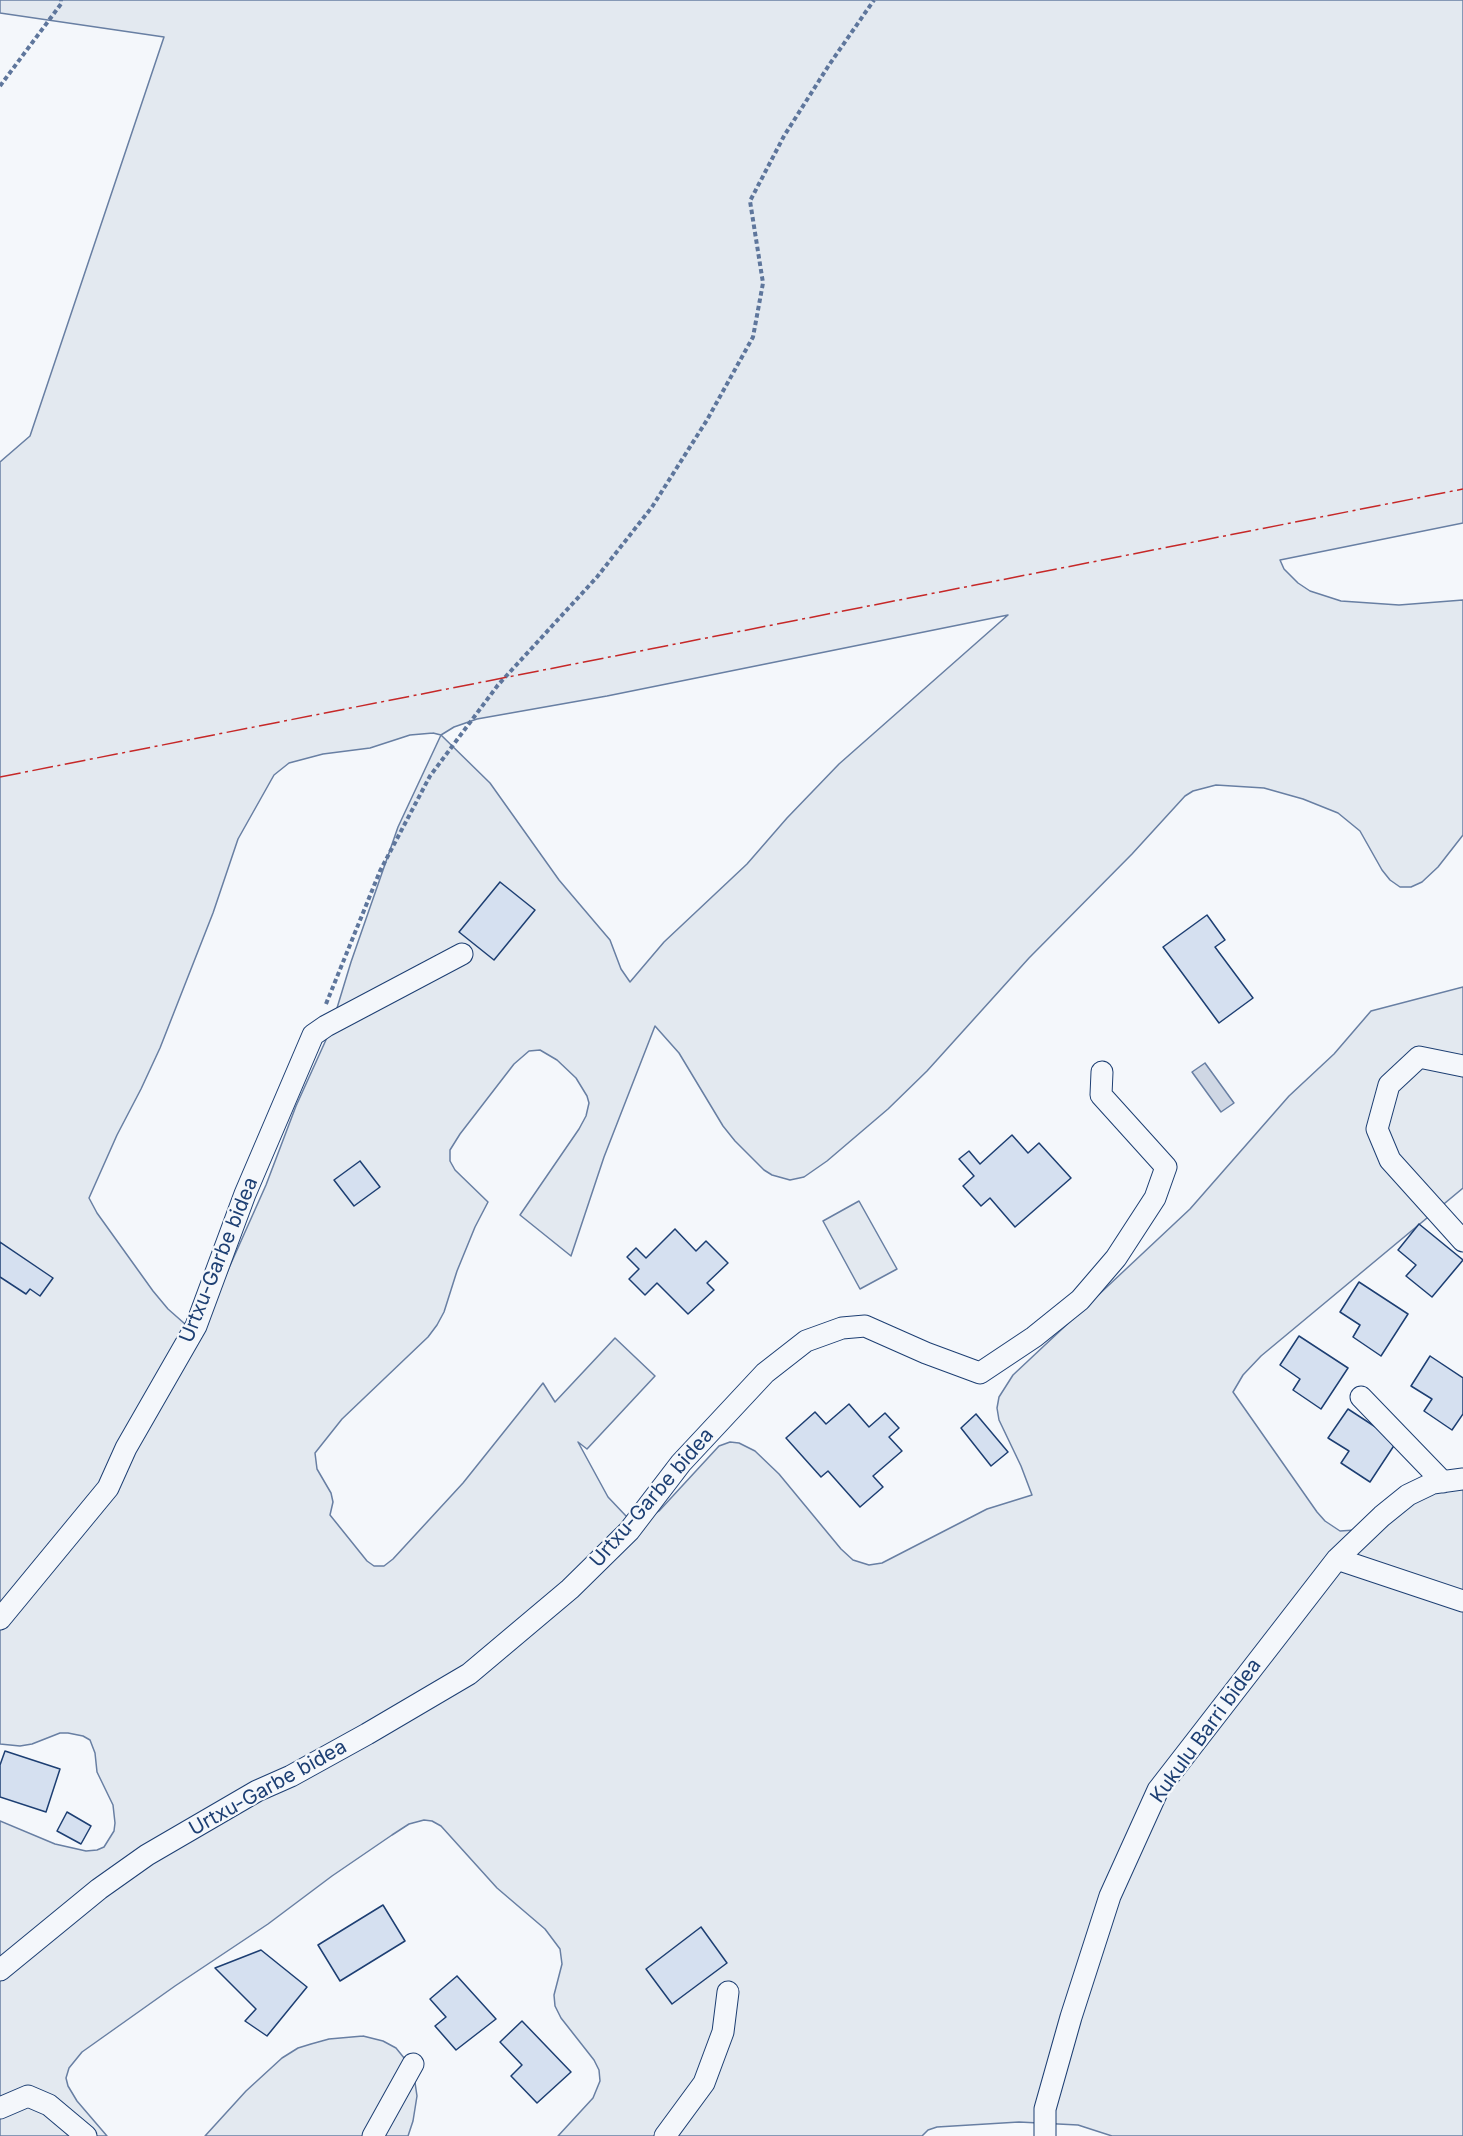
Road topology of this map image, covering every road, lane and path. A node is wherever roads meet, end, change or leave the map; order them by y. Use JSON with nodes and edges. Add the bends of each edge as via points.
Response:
{"nodes":[{"id":1,"x":61,"y":0,"type":"edge"},
{"id":2,"x":874,"y":0,"type":"edge"},
{"id":3,"x":0,"y":86,"type":"edge"},
{"id":4,"x":462,"y":954,"type":"dead end"},
{"id":5,"x":313,"y":1035,"type":"junction"},
{"id":6,"x":1463,"y":1066,"type":"edge"},
{"id":7,"x":1102,"y":1072,"type":"dead end"},
{"id":8,"x":1463,"y":1241,"type":"edge"},
{"id":9,"x":1361,"y":1397,"type":"dead end"},
{"id":10,"x":1453,"y":1481,"type":"edge"},
{"id":11,"x":1337,"y":1559,"type":"junction"},
{"id":12,"x":1463,"y":1601,"type":"edge"},
{"id":13,"x":0,"y":1619,"type":"edge"},
{"id":14,"x":0,"y":1970,"type":"edge"},
{"id":15,"x":728,"y":1992,"type":"dead end"},
{"id":16,"x":413,"y":2064,"type":"dead end"},
{"id":17,"x":0,"y":2108,"type":"edge"},
{"id":18,"x":86,"y":2136,"type":"edge"},
{"id":19,"x":373,"y":2136,"type":"edge"},
{"id":20,"x":665,"y":2136,"type":"edge"},
{"id":21,"x":1044,"y":2136,"type":"edge"}],
"edges":[{"from":1,"to":3,"type":"path"},
{"from":2,"to":5,"type":"path","via":[[784,136],[750,201],[763,283],[753,337],[652,507],[597,577],[498,685],[429,776],[380,871]]},
{"from":4,"to":5,"type":"street"},
{"from":5,"to":13,"type":"street","name":"Urtxu-Garbe bidea","via":[[245,1194],[196,1326],[126,1448],[108,1488]]},
{"from":6,"to":8,"type":"street","via":[[1419,1057],[1389,1085],[1377,1129],[1390,1160]]},
{"from":7,"to":14,"type":"street","name":"Urtxu-Garbe bidea","via":[[1101,1095],[1166,1167],[1155,1198],[1116,1258],[1080,1300],[980,1373],[865,1326],[842,1328],[806,1341],[765,1373],[681,1463],[629,1531],[604,1556],[469,1674],[147,1855]]},
{"from":9,"to":10,"type":"street"},
{"from":10,"to":11,"type":"street","name":"Kukulu Barri bidea","via":[[1433,1483],[1408,1495]]},
{"from":11,"to":12,"type":"street"},
{"from":11,"to":21,"type":"street","name":"Kukulu Barri bidea","via":[[1158,1790],[1110,1896],[1048,2098]]},
{"from":15,"to":20,"type":"street","via":[[723,2032],[704,2083]]},
{"from":16,"to":19,"type":"street"},
{"from":17,"to":18,"type":"street","via":[[28,2096],[50,2105]]}]}
